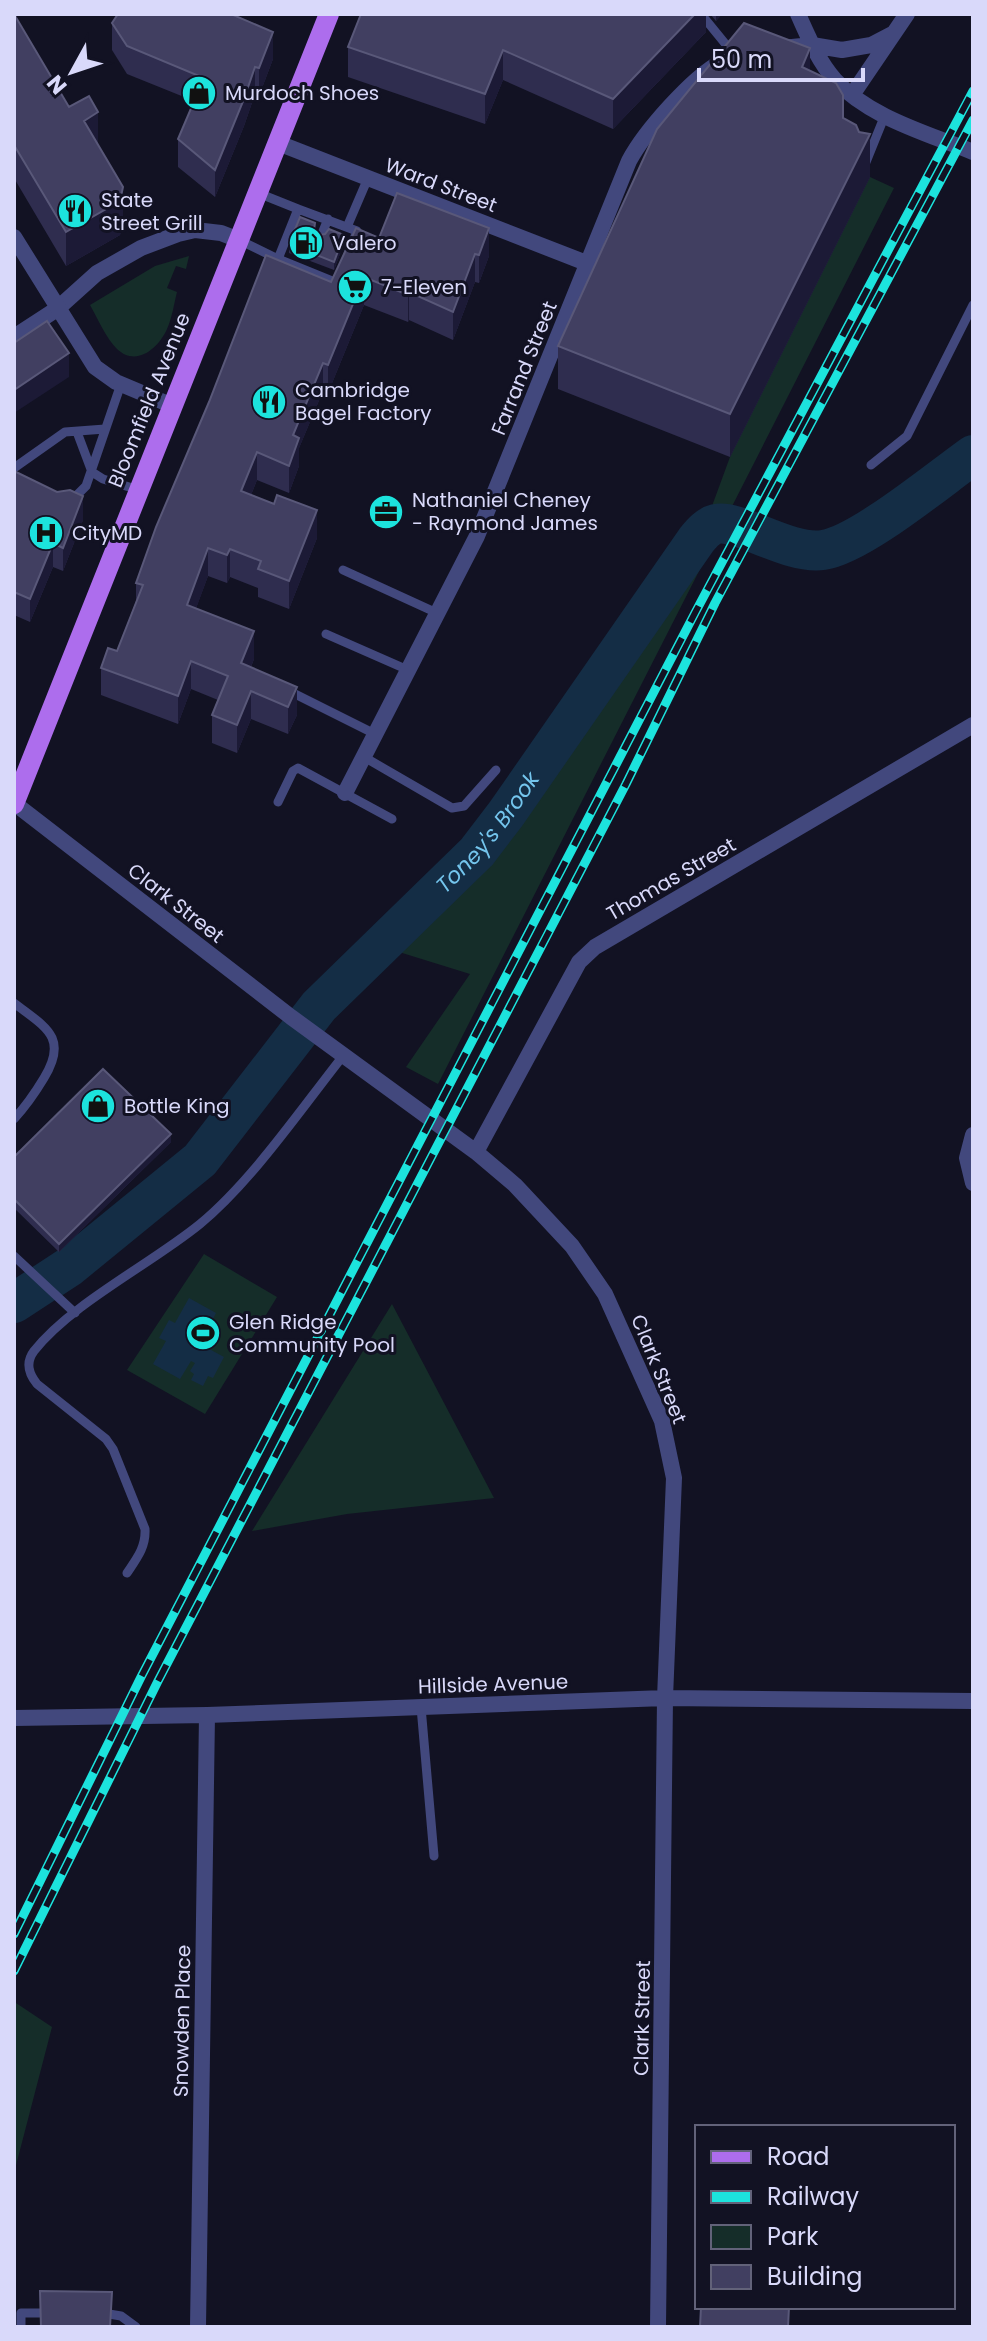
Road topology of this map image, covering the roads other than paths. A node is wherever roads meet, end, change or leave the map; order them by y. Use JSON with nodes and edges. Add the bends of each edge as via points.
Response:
{"nodes":[{"id":1,"x":329,"y":14,"type":"edge"},
{"id":2,"x":701,"y":14,"type":"edge"},
{"id":3,"x":798,"y":14,"type":"edge"},
{"id":4,"x":907,"y":14,"type":"edge"},
{"id":5,"x":894,"y":33,"type":"junction"},
{"id":6,"x":812,"y":45,"type":"junction"},
{"id":7,"x":734,"y":54,"type":"junction"},
{"id":8,"x":852,"y":95,"type":"junction"},
{"id":9,"x":885,"y":115,"type":"junction"},
{"id":10,"x":278,"y":143,"type":"junction"},
{"id":11,"x":973,"y":152,"type":"edge"},
{"id":12,"x":863,"y":169,"type":"edge"},
{"id":13,"x":368,"y":178,"type":"junction"},
{"id":14,"x":258,"y":193,"type":"junction"},
{"id":15,"x":298,"y":209,"type":"junction"},
{"id":16,"x":328,"y":219,"type":"junction"},
{"id":17,"x":347,"y":227,"type":"junction"},
{"id":18,"x":321,"y":236,"type":"edge"},
{"id":19,"x":14,"y":237,"type":"edge"},
{"id":20,"x":239,"y":240,"type":"junction"},
{"id":21,"x":278,"y":259,"type":"junction"},
{"id":22,"x":589,"y":264,"type":"junction"},
{"id":23,"x":973,"y":305,"type":"edge"},
{"id":24,"x":57,"y":309,"type":"junction"},
{"id":25,"x":14,"y":337,"type":"edge"},
{"id":26,"x":121,"y":384,"type":"junction"},
{"id":27,"x":173,"y":406,"type":"junction"},
{"id":28,"x":105,"y":429,"type":"junction"},
{"id":29,"x":77,"y":432,"type":"junction"},
{"id":30,"x":871,"y":465,"type":"dead end"},
{"id":31,"x":14,"y":468,"type":"edge"},
{"id":32,"x":92,"y":472,"type":"junction"},
{"id":33,"x":139,"y":490,"type":"junction"},
{"id":34,"x":65,"y":498,"type":"edge"},
{"id":35,"x":343,"y":570,"type":"dead end"},
{"id":36,"x":437,"y":613,"type":"junction"},
{"id":37,"x":326,"y":634,"type":"dead end"},
{"id":38,"x":408,"y":670,"type":"junction"},
{"id":39,"x":283,"y":688,"type":"edge"},
{"id":40,"x":973,"y":725,"type":"edge"},
{"id":41,"x":375,"y":734,"type":"junction"},
{"id":42,"x":364,"y":757,"type":"junction"},
{"id":43,"x":496,"y":770,"type":"dead end"},
{"id":44,"x":345,"y":793,"type":"junction"},
{"id":45,"x":278,"y":802,"type":"dead end"},
{"id":46,"x":14,"y":804,"type":"edge"},
{"id":47,"x":392,"y":819,"type":"dead end"},
{"id":48,"x":14,"y":1003,"type":"edge"},
{"id":49,"x":343,"y":1056,"type":"junction"},
{"id":50,"x":14,"y":1119,"type":"edge"},
{"id":51,"x":973,"y":1135,"type":"edge"},
{"id":52,"x":476,"y":1152,"type":"junction"},
{"id":53,"x":973,"y":1183,"type":"edge"},
{"id":54,"x":14,"y":1256,"type":"edge"},
{"id":55,"x":75,"y":1313,"type":"junction"},
{"id":56,"x":127,"y":1573,"type":"dead end"},
{"id":57,"x":665,"y":1698,"type":"junction"},
{"id":58,"x":973,"y":1701,"type":"edge"},
{"id":59,"x":421,"y":1707,"type":"junction"},
{"id":60,"x":207,"y":1715,"type":"junction"},
{"id":61,"x":14,"y":1718,"type":"edge"},
{"id":62,"x":434,"y":1856,"type":"dead end"},
{"id":63,"x":62,"y":2313,"type":"edge"},
{"id":64,"x":89,"y":2313,"type":"edge"},
{"id":65,"x":21,"y":2327,"type":"edge"},
{"id":66,"x":136,"y":2327,"type":"edge"},
{"id":67,"x":198,"y":2327,"type":"edge"},
{"id":68,"x":658,"y":2327,"type":"edge"}],
"edges":[{"from":1,"to":10,"type":"main road","name":"Bloomfield Avenue"},
{"from":2,"to":7,"type":"lane"},
{"from":3,"to":6,"type":"street"},
{"from":4,"to":5,"type":"street"},
{"from":5,"to":6,"type":"street","name":"Farrand Street","via":[[871,45],[842,50]]},
{"from":5,"to":8,"type":"street"},
{"from":6,"to":7,"type":"street","name":"Farrand Street"},
{"from":6,"to":8,"type":"street"},
{"from":7,"to":22,"type":"street","name":"Farrand Street","via":[[705,71],[642,139]]},
{"from":8,"to":9,"type":"street"},
{"from":9,"to":11,"type":"street"},
{"from":9,"to":12,"type":"lane"},
{"from":10,"to":13,"type":"street","name":"Ward Street"},
{"from":10,"to":14,"type":"main road","name":"Bloomfield Avenue"},
{"from":13,"to":17,"type":"lane"},
{"from":13,"to":22,"type":"street","name":"Ward Street"},
{"from":14,"to":15,"type":"lane"},
{"from":14,"to":20,"type":"main road","name":"Bloomfield Avenue"},
{"from":15,"to":16,"type":"lane"},
{"from":15,"to":21,"type":"lane"},
{"from":16,"to":17,"type":"lane"},
{"from":16,"to":18,"type":"lane"},
{"from":17,"to":21,"type":"lane","via":[[357,231],[337,283],[308,266]]},
{"from":19,"to":24,"type":"street"},
{"from":20,"to":21,"type":"lane"},
{"from":20,"to":24,"type":"street","via":[[207,230],[160,240],[111,264]]},
{"from":20,"to":27,"type":"main road","name":"Bloomfield Avenue"},
{"from":22,"to":36,"type":"street","name":"Farrand Street","via":[[485,516]]},
{"from":23,"to":30,"type":"lane","via":[[907,436]]},
{"from":24,"to":25,"type":"street"},
{"from":24,"to":26,"type":"street","via":[[95,367]]},
{"from":26,"to":27,"type":"street"},
{"from":26,"to":28,"type":"lane"},
{"from":27,"to":33,"type":"main road","name":"Bloomfield Avenue"},
{"from":28,"to":29,"type":"lane"},
{"from":28,"to":32,"type":"lane"},
{"from":29,"to":31,"type":"lane","via":[[65,432]]},
{"from":29,"to":32,"type":"lane"},
{"from":32,"to":33,"type":"lane"},
{"from":32,"to":34,"type":"lane","via":[[82,492]]},
{"from":33,"to":46,"type":"main road","name":"Bloomfield Avenue"},
{"from":35,"to":36,"type":"lane"},
{"from":36,"to":38,"type":"street","name":"Farrand Street"},
{"from":37,"to":38,"type":"lane"},
{"from":38,"to":41,"type":"street","name":"Farrand Street"},
{"from":39,"to":41,"type":"lane"},
{"from":40,"to":52,"type":"street","name":"Thomas Street","via":[[595,947],[579,962]]},
{"from":41,"to":42,"type":"street","name":"Farrand Street"},
{"from":42,"to":43,"type":"lane","via":[[452,808],[464,806]]},
{"from":42,"to":44,"type":"street","name":"Farrand Street"},
{"from":44,"to":45,"type":"lane","via":[[298,768]]},
{"from":44,"to":47,"type":"lane"},
{"from":46,"to":49,"type":"street","name":"Clark Street"},
{"from":48,"to":50,"type":"lane","via":[[42,1025],[56,1048],[55,1059]]},
{"from":49,"to":52,"type":"street","name":"Clark Street"},
{"from":49,"to":55,"type":"lane","via":[[221,1205]]},
{"from":51,"to":53,"type":"street","via":[[967,1158]]},
{"from":52,"to":57,"type":"street","name":"Clark Street","via":[[535,1205],[590,1270],[618,1319],[662,1421],[674,1478]]},
{"from":54,"to":55,"type":"lane"},
{"from":55,"to":56,"type":"lane","via":[[35,1350],[28,1367],[37,1384],[100,1431],[113,1449],[145,1529],[146,1540]]},
{"from":57,"to":58,"type":"street","name":"Hillside Avenue"},
{"from":57,"to":59,"type":"street","name":"Hillside Avenue"},
{"from":57,"to":68,"type":"street","name":"Clark Street"},
{"from":59,"to":60,"type":"street","name":"Hillside Avenue"},
{"from":59,"to":62,"type":"lane"},
{"from":60,"to":61,"type":"street","name":"Hillside Avenue"},
{"from":60,"to":67,"type":"street","name":"Snowden Place"},
{"from":63,"to":65,"type":"lane","via":[[21,2313]]},
{"from":64,"to":66,"type":"lane","via":[[121,2316]]}]}
